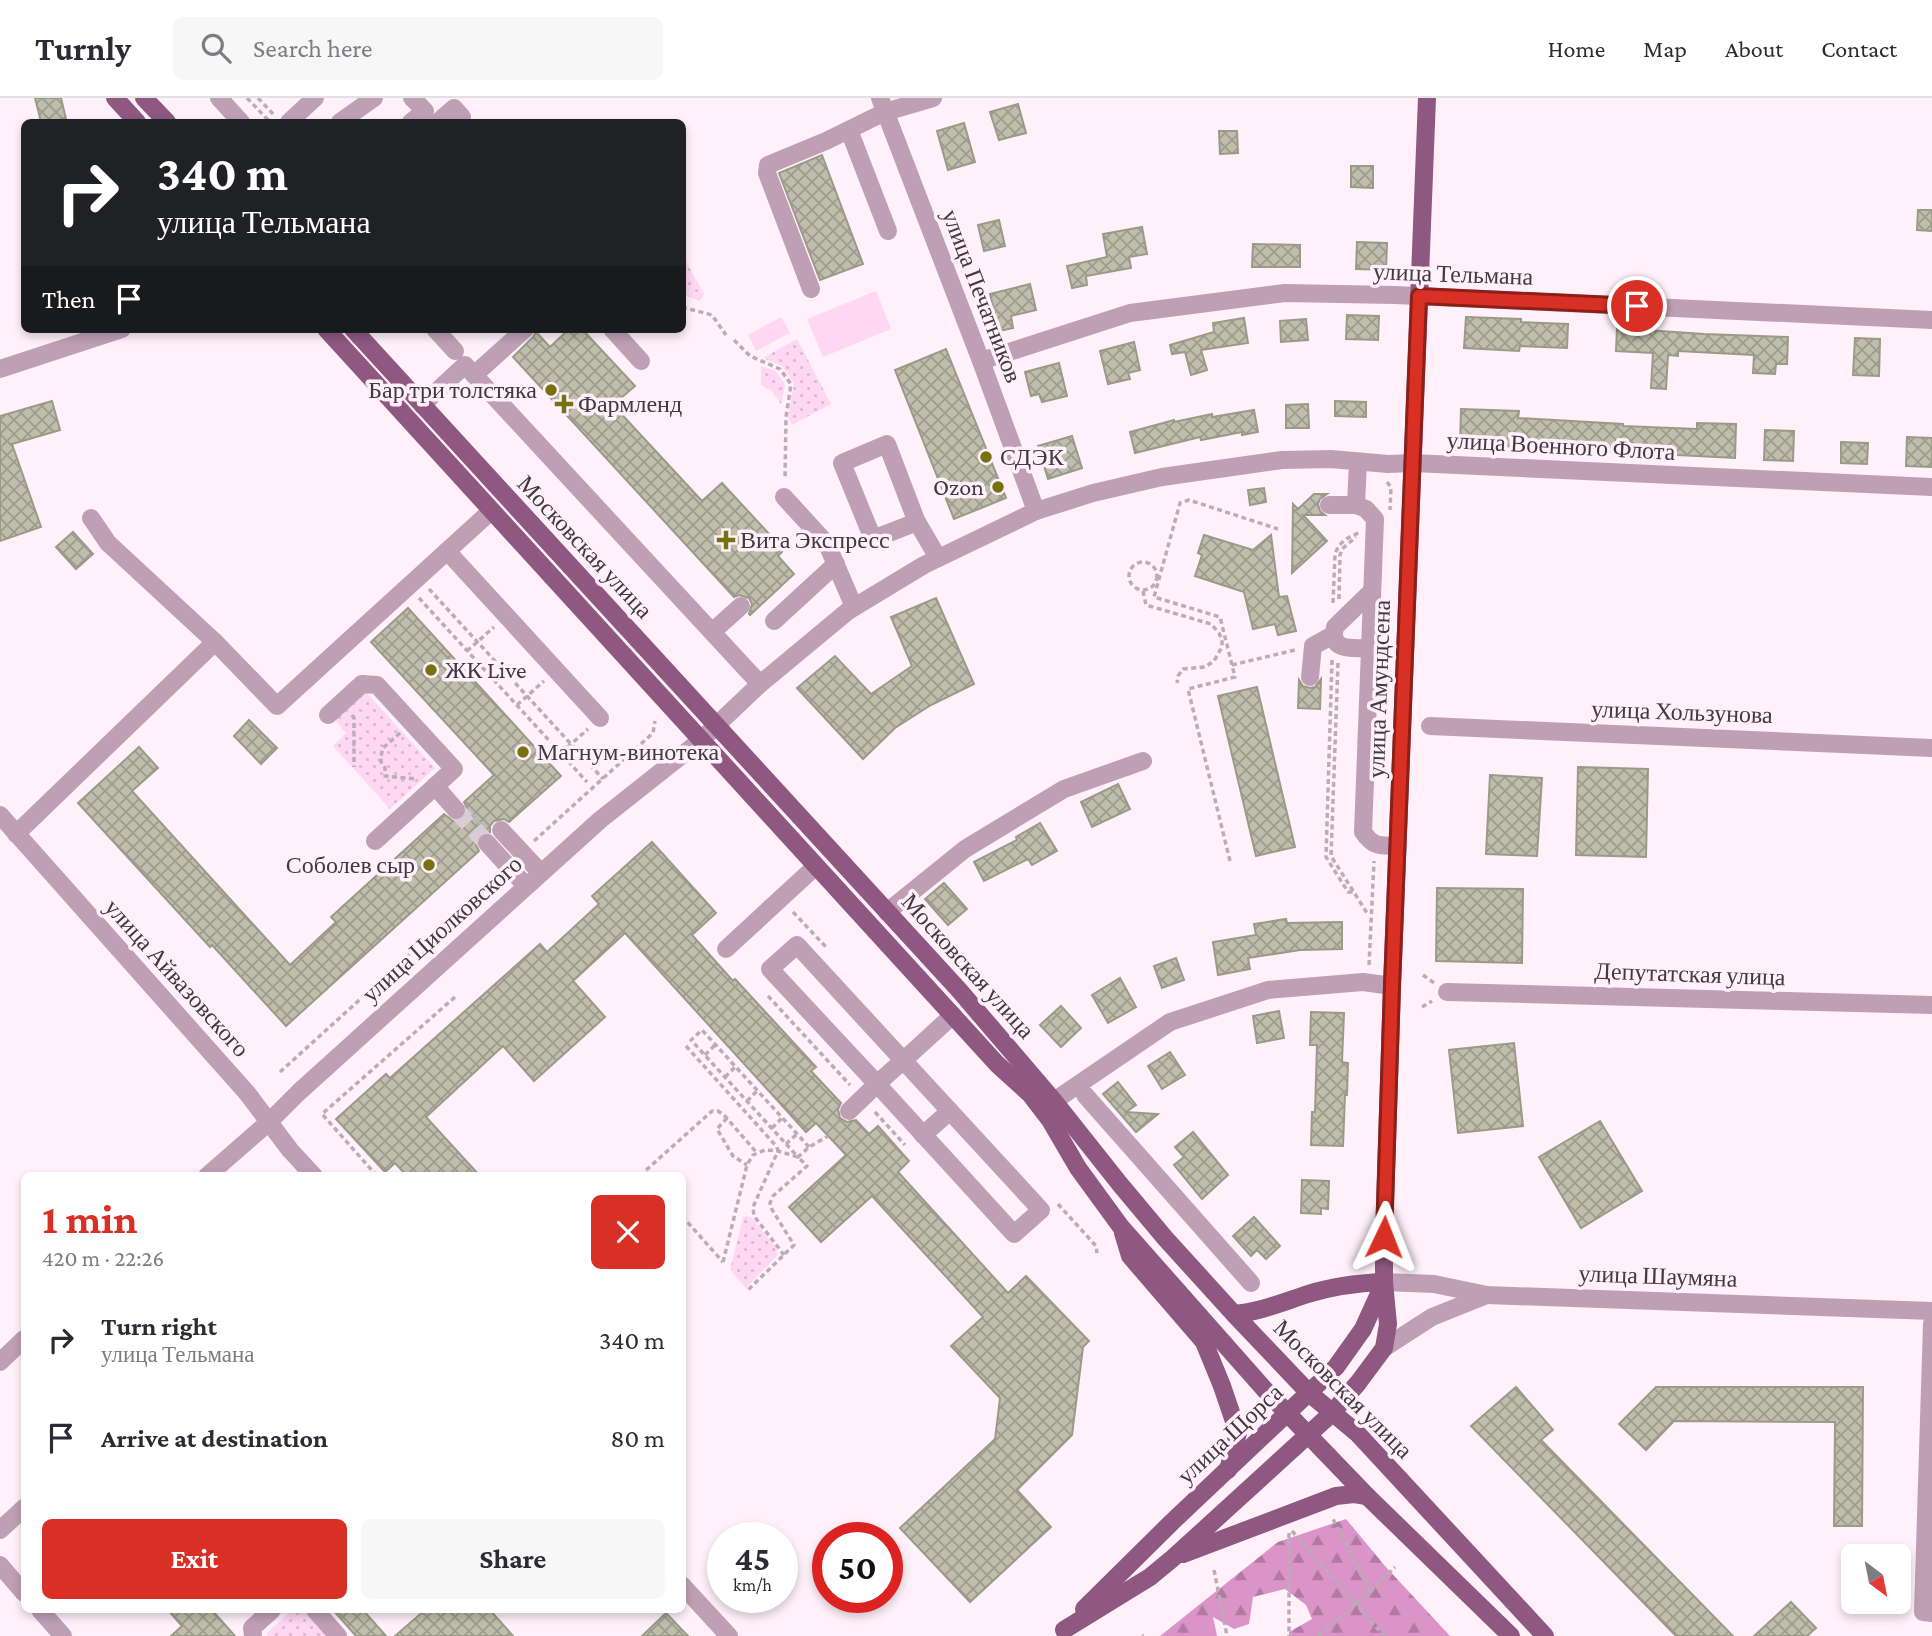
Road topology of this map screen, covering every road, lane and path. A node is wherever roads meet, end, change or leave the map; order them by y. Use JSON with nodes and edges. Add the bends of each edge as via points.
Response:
{"nodes":[{"id":1,"x":115,"y":98,"type":"edge"},
{"id":2,"x":144,"y":98,"type":"edge"},
{"id":3,"x":219,"y":98,"type":"edge"},
{"id":4,"x":247,"y":98,"type":"edge"},
{"id":5,"x":258,"y":98,"type":"edge"},
{"id":6,"x":314,"y":98,"type":"edge"},
{"id":7,"x":374,"y":98,"type":"edge"},
{"id":8,"x":933,"y":98,"type":"edge"},
{"id":9,"x":1427,"y":98,"type":"edge"},
{"id":10,"x":883,"y":105,"type":"edge"},
{"id":11,"x":425,"y":115,"type":"edge"},
{"id":12,"x":462,"y":117,"type":"dead end"},
{"id":13,"x":134,"y":119,"type":"edge"},
{"id":14,"x":164,"y":119,"type":"edge"},
{"id":15,"x":239,"y":119,"type":"edge"},
{"id":16,"x":267,"y":119,"type":"edge"},
{"id":17,"x":278,"y":119,"type":"edge"},
{"id":18,"x":292,"y":119,"type":"edge"},
{"id":19,"x":344,"y":119,"type":"edge"},
{"id":20,"x":849,"y":130,"type":"junction"},
{"id":21,"x":888,"y":231,"type":"dead end"},
{"id":22,"x":811,"y":289,"type":"dead end"},
{"id":23,"x":1419,"y":296,"type":"junction"},
{"id":24,"x":686,"y":308,"type":"edge"},
{"id":25,"x":1932,"y":320,"type":"edge"},
{"id":26,"x":110,"y":333,"type":"edge"},
{"id":27,"x":330,"y":333,"type":"edge"},
{"id":28,"x":357,"y":333,"type":"edge"},
{"id":29,"x":439,"y":333,"type":"edge"},
{"id":30,"x":519,"y":333,"type":"edge"},
{"id":31,"x":616,"y":333,"type":"edge"},
{"id":32,"x":726,"y":335,"type":"dead end"},
{"id":33,"x":734,"y":340,"type":"dead end"},
{"id":34,"x":455,"y":351,"type":"dead end"},
{"id":35,"x":641,"y":361,"type":"dead end"},
{"id":36,"x":981,"y":361,"type":"junction"},
{"id":37,"x":0,"y":369,"type":"edge"},
{"id":38,"x":474,"y":375,"type":"junction"},
{"id":39,"x":422,"y":405,"type":"junction"},
{"id":40,"x":1358,"y":462,"type":"junction"},
{"id":41,"x":1413,"y":463,"type":"junction"},
{"id":42,"x":1932,"y":487,"type":"edge"},
{"id":43,"x":784,"y":497,"type":"joint"},
{"id":44,"x":1329,"y":505,"type":"dead end"},
{"id":45,"x":1356,"y":505,"type":"junction"},
{"id":46,"x":491,"y":511,"type":"junction"},
{"id":47,"x":1036,"y":512,"type":"junction"},
{"id":48,"x":91,"y":518,"type":"dead end"},
{"id":49,"x":917,"y":522,"type":"junction"},
{"id":50,"x":1278,"y":528,"type":"dead end"},
{"id":51,"x":447,"y":551,"type":"junction"},
{"id":52,"x":938,"y":558,"type":"junction"},
{"id":53,"x":835,"y":564,"type":"junction"},
{"id":54,"x":1157,"y":581,"type":"junction"},
{"id":55,"x":413,"y":582,"type":"junction"},
{"id":56,"x":1372,"y":590,"type":"junction"},
{"id":57,"x":1143,"y":591,"type":"junction"},
{"id":58,"x":741,"y":606,"type":"dead end"},
{"id":59,"x":854,"y":607,"type":"junction"},
{"id":60,"x":506,"y":616,"type":"junction"},
{"id":61,"x":774,"y":621,"type":"dead end"},
{"id":62,"x":712,"y":632,"type":"junction"},
{"id":63,"x":1336,"y":635,"type":"junction"},
{"id":64,"x":1223,"y":636,"type":"junction"},
{"id":65,"x":215,"y":642,"type":"junction"},
{"id":66,"x":477,"y":642,"type":"junction"},
{"id":67,"x":1313,"y":646,"type":"junction"},
{"id":68,"x":1370,"y":648,"type":"junction"},
{"id":69,"x":467,"y":651,"type":"junction"},
{"id":70,"x":1232,"y":665,"type":"junction"},
{"id":71,"x":555,"y":670,"type":"junction"},
{"id":72,"x":1310,"y":677,"type":"dead end"},
{"id":73,"x":1177,"y":683,"type":"dead end"},
{"id":74,"x":760,"y":684,"type":"junction"},
{"id":75,"x":527,"y":696,"type":"junction"},
{"id":76,"x":517,"y":705,"type":"junction"},
{"id":77,"x":335,"y":709,"type":"joint"},
{"id":78,"x":600,"y":718,"type":"joint"},
{"id":79,"x":655,"y":721,"type":"dead end"},
{"id":80,"x":412,"y":723,"type":"junction"},
{"id":81,"x":716,"y":726,"type":"junction"},
{"id":82,"x":1430,"y":726,"type":"dead end"},
{"id":83,"x":701,"y":740,"type":"junction"},
{"id":84,"x":571,"y":744,"type":"junction"},
{"id":85,"x":1932,"y":748,"type":"edge"},
{"id":86,"x":561,"y":753,"type":"junction"},
{"id":87,"x":1143,"y":761,"type":"dead end"},
{"id":88,"x":354,"y":767,"type":"dead end"},
{"id":89,"x":389,"y":777,"type":"dead end"},
{"id":90,"x":603,"y":779,"type":"junction"},
{"id":91,"x":587,"y":782,"type":"dead end"},
{"id":92,"x":435,"y":786,"type":"junction"},
{"id":93,"x":463,"y":811,"type":"joint"},
{"id":94,"x":0,"y":815,"type":"edge"},
{"id":95,"x":495,"y":831,"type":"junction"},
{"id":96,"x":16,"y":834,"type":"junction"},
{"id":97,"x":375,"y":841,"type":"dead end"},
{"id":98,"x":529,"y":846,"type":"junction"},
{"id":99,"x":1397,"y":846,"type":"junction"},
{"id":100,"x":1230,"y":861,"type":"dead end"},
{"id":101,"x":507,"y":866,"type":"junction"},
{"id":102,"x":816,"y":866,"type":"junction"},
{"id":103,"x":544,"y":870,"type":"junction"},
{"id":104,"x":526,"y":886,"type":"junction"},
{"id":105,"x":1354,"y":892,"type":"junction"},
{"id":106,"x":887,"y":912,"type":"junction"},
{"id":107,"x":1367,"y":913,"type":"dead end"},
{"id":108,"x":726,"y":949,"type":"dead end"},
{"id":109,"x":1392,"y":986,"type":"junction"},
{"id":110,"x":761,"y":989,"type":"dead end"},
{"id":111,"x":1447,"y":992,"type":"dead end"},
{"id":112,"x":456,"y":997,"type":"dead end"},
{"id":113,"x":1932,"y":1005,"type":"edge"},
{"id":114,"x":953,"y":1015,"type":"junction"},
{"id":115,"x":715,"y":1045,"type":"junction"},
{"id":116,"x":685,"y":1046,"type":"dead end"},
{"id":117,"x":705,"y":1055,"type":"junction"},
{"id":118,"x":903,"y":1060,"type":"junction"},
{"id":119,"x":735,"y":1067,"type":"junction"},
{"id":120,"x":279,"y":1072,"type":"dead end"},
{"id":121,"x":725,"y":1077,"type":"junction"},
{"id":122,"x":877,"y":1084,"type":"junction"},
{"id":123,"x":758,"y":1091,"type":"junction"},
{"id":124,"x":1085,"y":1096,"type":"dead end"},
{"id":125,"x":862,"y":1098,"type":"junction"},
{"id":126,"x":747,"y":1101,"type":"junction"},
{"id":127,"x":1054,"y":1101,"type":"junction"},
{"id":128,"x":849,"y":1111,"type":"dead end"},
{"id":129,"x":950,"y":1111,"type":"junction"},
{"id":130,"x":727,"y":1118,"type":"junction"},
{"id":131,"x":782,"y":1118,"type":"junction"},
{"id":132,"x":270,"y":1121,"type":"junction"},
{"id":133,"x":772,"y":1128,"type":"junction"},
{"id":134,"x":797,"y":1134,"type":"junction"},
{"id":135,"x":923,"y":1135,"type":"junction"},
{"id":136,"x":828,"y":1136,"type":"dead end"},
{"id":137,"x":786,"y":1143,"type":"junction"},
{"id":138,"x":905,"y":1145,"type":"dead end"},
{"id":139,"x":809,"y":1147,"type":"junction"},
{"id":140,"x":778,"y":1151,"type":"junction"},
{"id":141,"x":757,"y":1153,"type":"junction"},
{"id":142,"x":799,"y":1157,"type":"junction"},
{"id":143,"x":747,"y":1165,"type":"junction"},
{"id":144,"x":212,"y":1172,"type":"edge"},
{"id":145,"x":310,"y":1172,"type":"edge"},
{"id":146,"x":373,"y":1172,"type":"edge"},
{"id":147,"x":644,"y":1172,"type":"edge"},
{"id":148,"x":686,"y":1220,"type":"edge"},
{"id":149,"x":1121,"y":1227,"type":"junction"},
{"id":150,"x":785,"y":1255,"type":"junction"},
{"id":151,"x":1384,"y":1282,"type":"junction"},
{"id":152,"x":1251,"y":1283,"type":"dead end"},
{"id":153,"x":748,"y":1290,"type":"dead end"},
{"id":154,"x":1487,"y":1295,"type":"junction"},
{"id":155,"x":1932,"y":1311,"type":"edge"},
{"id":156,"x":1234,"y":1314,"type":"junction"},
{"id":157,"x":1932,"y":1323,"type":"edge"},
{"id":158,"x":21,"y":1342,"type":"edge"},
{"id":159,"x":1384,"y":1348,"type":"junction"},
{"id":160,"x":1932,"y":1348,"type":"edge"},
{"id":161,"x":0,"y":1362,"type":"edge"},
{"id":162,"x":1309,"y":1393,"type":"junction"},
{"id":163,"x":1287,"y":1413,"type":"junction"},
{"id":164,"x":1332,"y":1413,"type":"junction"},
{"id":165,"x":1308,"y":1436,"type":"junction"},
{"id":166,"x":1228,"y":1470,"type":"junction"},
{"id":167,"x":1367,"y":1496,"type":"junction"},
{"id":168,"x":1329,"y":1510,"type":"dead end"},
{"id":169,"x":21,"y":1511,"type":"edge"},
{"id":170,"x":0,"y":1530,"type":"edge"},
{"id":171,"x":1928,"y":1553,"type":"edge"},
{"id":172,"x":1173,"y":1558,"type":"junction"},
{"id":173,"x":0,"y":1565,"type":"edge"},
{"id":174,"x":1395,"y":1567,"type":"dead end"},
{"id":175,"x":1214,"y":1570,"type":"dead end"},
{"id":176,"x":686,"y":1589,"type":"edge"},
{"id":177,"x":21,"y":1590,"type":"edge"},
{"id":178,"x":1370,"y":1592,"type":"junction"},
{"id":179,"x":1356,"y":1605,"type":"junction"},
{"id":180,"x":43,"y":1613,"type":"edge"},
{"id":181,"x":269,"y":1613,"type":"edge"},
{"id":182,"x":318,"y":1613,"type":"edge"},
{"id":183,"x":1927,"y":1613,"type":"edge"},
{"id":184,"x":1061,"y":1633,"type":"edge"},
{"id":185,"x":63,"y":1636,"type":"edge"},
{"id":186,"x":253,"y":1636,"type":"edge"},
{"id":187,"x":338,"y":1636,"type":"edge"},
{"id":188,"x":729,"y":1636,"type":"edge"},
{"id":189,"x":1227,"y":1636,"type":"edge"},
{"id":190,"x":1289,"y":1636,"type":"edge"},
{"id":191,"x":1318,"y":1636,"type":"edge"},
{"id":192,"x":1384,"y":1636,"type":"edge"},
{"id":193,"x":1511,"y":1636,"type":"edge"},
{"id":194,"x":1545,"y":1636,"type":"edge"}],
"edges":[{"from":1,"to":13,"type":"main road"},
{"from":2,"to":14,"type":"main road"},
{"from":3,"to":15,"type":"street"},
{"from":4,"to":16,"type":"path"},
{"from":5,"to":17,"type":"path"},
{"from":6,"to":18,"type":"street"},
{"from":7,"to":19,"type":"street"},
{"from":8,"to":10,"type":"street"},
{"from":9,"to":23,"type":"main road","name":"улица Амундсена"},
{"from":10,"to":20,"type":"street"},
{"from":10,"to":36,"type":"street","name":"улица Печатников"},
{"from":11,"to":12,"type":"street","via":[[454,108]]},
{"from":20,"to":21,"type":"street"},
{"from":20,"to":22,"type":"street","via":[[768,165],[767,173]]},
{"from":23,"to":25,"type":"street","name":"улица Тельмана"},
{"from":23,"to":36,"type":"street","name":"улица Тельмана","via":[[1285,293],[1130,313]]},
{"from":23,"to":41,"type":"main road","name":"улица Амундсена"},
{"from":24,"to":32,"type":"path","via":[[712,315]]},
{"from":26,"to":37,"type":"street"},
{"from":27,"to":46,"type":"main road","name":"Московская улица"},
{"from":28,"to":39,"type":"main road","name":"Московская улица"},
{"from":29,"to":34,"type":"street"},
{"from":30,"to":38,"type":"street"},
{"from":31,"to":35,"type":"street"},
{"from":33,"to":43,"type":"path","via":[[750,356],[780,369],[791,384]]},
{"from":36,"to":47,"type":"street","name":"улица Печатников"},
{"from":38,"to":39,"type":"street","via":[[465,365]]},
{"from":38,"to":62,"type":"street"},
{"from":39,"to":81,"type":"main road","name":"Московская улица"},
{"from":40,"to":41,"type":"street","name":"улица Военного Флота"},
{"from":40,"to":45,"type":"street"},
{"from":40,"to":47,"type":"street","name":"улица Военного Флота","via":[[1282,460],[1162,477]]},
{"from":41,"to":42,"type":"street","name":"улица Военного Флота"},
{"from":41,"to":99,"type":"main road","name":"улица Амундсена"},
{"from":43,"to":53,"type":"street","via":[[827,544]]},
{"from":44,"to":45,"type":"street"},
{"from":45,"to":56,"type":"street","via":[[1375,519]]},
{"from":46,"to":51,"type":"street"},
{"from":46,"to":83,"type":"main road","name":"Московская улица"},
{"from":47,"to":52,"type":"street","name":"улица Военного Флота"},
{"from":48,"to":65,"type":"street","via":[[108,543]]},
{"from":49,"to":49,"type":"street","via":[[887,444],[842,463],[873,539]]},
{"from":49,"to":52,"type":"street"},
{"from":50,"to":54,"type":"path","via":[[1189,500],[1180,503]]},
{"from":51,"to":55,"type":"street"},
{"from":51,"to":60,"type":"street"},
{"from":52,"to":59,"type":"street","name":"улица Военного Флота"},
{"from":53,"to":59,"type":"street"},
{"from":53,"to":61,"type":"street"},
{"from":54,"to":57,"type":"path"},
{"from":54,"to":57,"type":"path","via":[[1150,564],[1137,563],[1129,572],[1130,585]]},
{"from":54,"to":64,"type":"path","via":[[1154,597],[1220,617]]},
{"from":55,"to":65,"type":"street","via":[[277,706]]},
{"from":55,"to":66,"type":"path"},
{"from":55,"to":69,"type":"path"},
{"from":56,"to":63,"type":"street"},
{"from":56,"to":68,"type":"street"},
{"from":57,"to":64,"type":"path","via":[[1146,605],[1211,624]]},
{"from":58,"to":62,"type":"street"},
{"from":59,"to":74,"type":"street","name":"улица Военного Флота"},
{"from":60,"to":66,"type":"path"},
{"from":60,"to":71,"type":"street"},
{"from":62,"to":74,"type":"street"},
{"from":63,"to":63,"type":"path","via":[[1335,554],[1348,537],[1361,532],[1340,555]]},
{"from":63,"to":67,"type":"street"},
{"from":63,"to":68,"type":"street","via":[[1353,648]]},
{"from":63,"to":105,"type":"path","via":[[1331,856]]},
{"from":63,"to":105,"type":"path","via":[[1326,858],[1348,892]]},
{"from":64,"to":70,"type":"path"},
{"from":64,"to":73,"type":"path","via":[[1214,661],[1205,667],[1183,669]]},
{"from":65,"to":96,"type":"street"},
{"from":66,"to":69,"type":"path"},
{"from":66,"to":75,"type":"path"},
{"from":67,"to":70,"type":"path"},
{"from":67,"to":72,"type":"street"},
{"from":68,"to":99,"type":"street","via":[[1363,832],[1375,844]]},
{"from":69,"to":76,"type":"path"},
{"from":70,"to":100,"type":"path","via":[[1235,677],[1188,689]]},
{"from":71,"to":75,"type":"path"},
{"from":71,"to":78,"type":"street"},
{"from":74,"to":81,"type":"street","name":"улица Военного Флота"},
{"from":75,"to":76,"type":"path"},
{"from":75,"to":84,"type":"path"},
{"from":76,"to":86,"type":"path"},
{"from":77,"to":80,"type":"street","via":[[362,684],[377,685]]},
{"from":77,"to":88,"type":"path","via":[[354,718]]},
{"from":78,"to":84,"type":"path"},
{"from":79,"to":90,"type":"path","via":[[653,733]]},
{"from":80,"to":89,"type":"path","via":[[383,748],[380,760]]},
{"from":80,"to":92,"type":"street","via":[[454,769]]},
{"from":81,"to":83,"type":"street","name":"улица Циолковского"},
{"from":81,"to":106,"type":"main road","name":"Московская улица"},
{"from":82,"to":85,"type":"street","name":"улица Хользунова"},
{"from":83,"to":102,"type":"main road","name":"Московская улица"},
{"from":83,"to":103,"type":"street","name":"улица Циолковского"},
{"from":84,"to":86,"type":"path"},
{"from":84,"to":90,"type":"path"},
{"from":86,"to":91,"type":"path"},
{"from":87,"to":106,"type":"street","via":[[1063,789],[965,849]]},
{"from":90,"to":98,"type":"path"},
{"from":92,"to":93,"type":"street"},
{"from":92,"to":97,"type":"street"},
{"from":93,"to":95,"type":"path"},
{"from":94,"to":96,"type":"street","name":"улица Айвазовского"},
{"from":95,"to":98,"type":"street"},
{"from":95,"to":101,"type":"street"},
{"from":95,"to":103,"type":"street"},
{"from":96,"to":132,"type":"street","name":"улица Айвазовского"},
{"from":98,"to":103,"type":"street"},
{"from":99,"to":109,"type":"main road","name":"улица Амундсена"},
{"from":101,"to":104,"type":"street"},
{"from":101,"to":120,"type":"path"},
{"from":102,"to":108,"type":"street"},
{"from":102,"to":114,"type":"main road","name":"Московская улица"},
{"from":103,"to":104,"type":"street","name":"улица Циолковского"},
{"from":104,"to":132,"type":"street","name":"улица Циолковского"},
{"from":105,"to":107,"type":"path"},
{"from":106,"to":127,"type":"main road","name":"Московская улица"},
{"from":109,"to":127,"type":"street","via":[[1363,982],[1268,990],[1170,1022]]},
{"from":109,"to":151,"type":"main road","name":"улица Амундсена"},
{"from":110,"to":125,"type":"path"},
{"from":111,"to":113,"type":"street","name":"Депутатская улица"},
{"from":112,"to":146,"type":"path","via":[[322,1114]]},
{"from":114,"to":118,"type":"street"},
{"from":114,"to":149,"type":"main road","name":"Московская улица","via":[[1037,1102]]},
{"from":115,"to":117,"type":"path"},
{"from":115,"to":117,"type":"path","via":[[702,1030],[691,1040]]},
{"from":115,"to":119,"type":"path"},
{"from":116,"to":140,"type":"path"},
{"from":117,"to":121,"type":"path"},
{"from":118,"to":122,"type":"street"},
{"from":118,"to":122,"type":"street","via":[[796,945],[770,969]]},
{"from":118,"to":129,"type":"street"},
{"from":119,"to":121,"type":"path"},
{"from":119,"to":123,"type":"path"},
{"from":121,"to":126,"type":"path"},
{"from":122,"to":125,"type":"street"},
{"from":122,"to":135,"type":"street"},
{"from":123,"to":126,"type":"path"},
{"from":123,"to":131,"type":"path"},
{"from":124,"to":152,"type":"street"},
{"from":125,"to":128,"type":"street"},
{"from":125,"to":138,"type":"path"},
{"from":126,"to":133,"type":"path"},
{"from":127,"to":156,"type":"main road","name":"Московская улица","via":[[1126,1192]]},
{"from":129,"to":135,"type":"street"},
{"from":129,"to":135,"type":"street","via":[[1041,1210],[1014,1234]]},
{"from":130,"to":141,"type":"path"},
{"from":130,"to":143,"type":"path","via":[[717,1129],[733,1156]]},
{"from":130,"to":147,"type":"path","via":[[712,1111]]},
{"from":131,"to":133,"type":"path"},
{"from":131,"to":134,"type":"path"},
{"from":132,"to":144,"type":"street","name":"улица Циолковского"},
{"from":132,"to":145,"type":"street","name":"улица Айвазовского"},
{"from":133,"to":137,"type":"path"},
{"from":134,"to":137,"type":"path"},
{"from":134,"to":139,"type":"path"},
{"from":136,"to":139,"type":"path"},
{"from":137,"to":142,"type":"path"},
{"from":139,"to":142,"type":"path"},
{"from":140,"to":141,"type":"path"},
{"from":140,"to":142,"type":"path"},
{"from":140,"to":150,"type":"path","via":[[753,1207],[754,1216]]},
{"from":141,"to":143,"type":"path"},
{"from":142,"to":150,"type":"path","via":[[807,1166],[770,1203],[794,1245]]},
{"from":143,"to":148,"type":"path","via":[[723,1262]]},
{"from":149,"to":163,"type":"main road","name":"Московская улица"},
{"from":149,"to":166,"type":"main road","via":[[1130,1256],[1203,1342],[1238,1433]]},
{"from":150,"to":153,"type":"path"},
{"from":151,"to":154,"type":"street","name":"улица Шаумяна","via":[[1434,1284]]},
{"from":151,"to":156,"type":"main road","via":[[1344,1285]]},
{"from":151,"to":159,"type":"main road","via":[[1388,1324]]},
{"from":151,"to":162,"type":"main road","name":"улица Щорса","via":[[1351,1348]]},
{"from":154,"to":155,"type":"street","name":"улица Шаумяна"},
{"from":154,"to":159,"type":"street","via":[[1432,1317]]},
{"from":156,"to":162,"type":"main road","name":"Московская улица"},
{"from":157,"to":160,"type":"street"},
{"from":158,"to":161,"type":"street"},
{"from":159,"to":164,"type":"main road","name":"улица Щорса"},
{"from":160,"to":171,"type":"street"},
{"from":162,"to":163,"type":"main road","name":"улица Щорса"},
{"from":162,"to":164,"type":"main road","name":"Московская улица"},
{"from":163,"to":165,"type":"main road","name":"Московская улица"},
{"from":163,"to":166,"type":"main road","name":"улица Щорса"},
{"from":164,"to":165,"type":"main road","name":"улица Щорса"},
{"from":164,"to":194,"type":"main road","name":"Московская улица","via":[[1357,1433]]},
{"from":165,"to":167,"type":"main road","name":"Московская улица"},
{"from":165,"to":172,"type":"main road","name":"улица Щорса"},
{"from":166,"to":184,"type":"main road","name":"улица Щорса"},
{"from":167,"to":172,"type":"main road","via":[[1336,1496]]},
{"from":167,"to":193,"type":"main road","name":"Московская улица"},
{"from":168,"to":178,"type":"path"},
{"from":169,"to":170,"type":"street"},
{"from":171,"to":183,"type":"street"},
{"from":172,"to":184,"type":"main road","name":"улица Щорса"},
{"from":173,"to":177,"type":"street"},
{"from":174,"to":178,"type":"path"},
{"from":175,"to":189,"type":"path"},
{"from":176,"to":188,"type":"street"},
{"from":178,"to":179,"type":"path"},
{"from":179,"to":190,"type":"path","via":[[1289,1527]]},
{"from":179,"to":191,"type":"path"},
{"from":179,"to":192,"type":"path"},
{"from":180,"to":185,"type":"street"},
{"from":181,"to":186,"type":"street","via":[[252,1628]]},
{"from":182,"to":187,"type":"street"}]}
